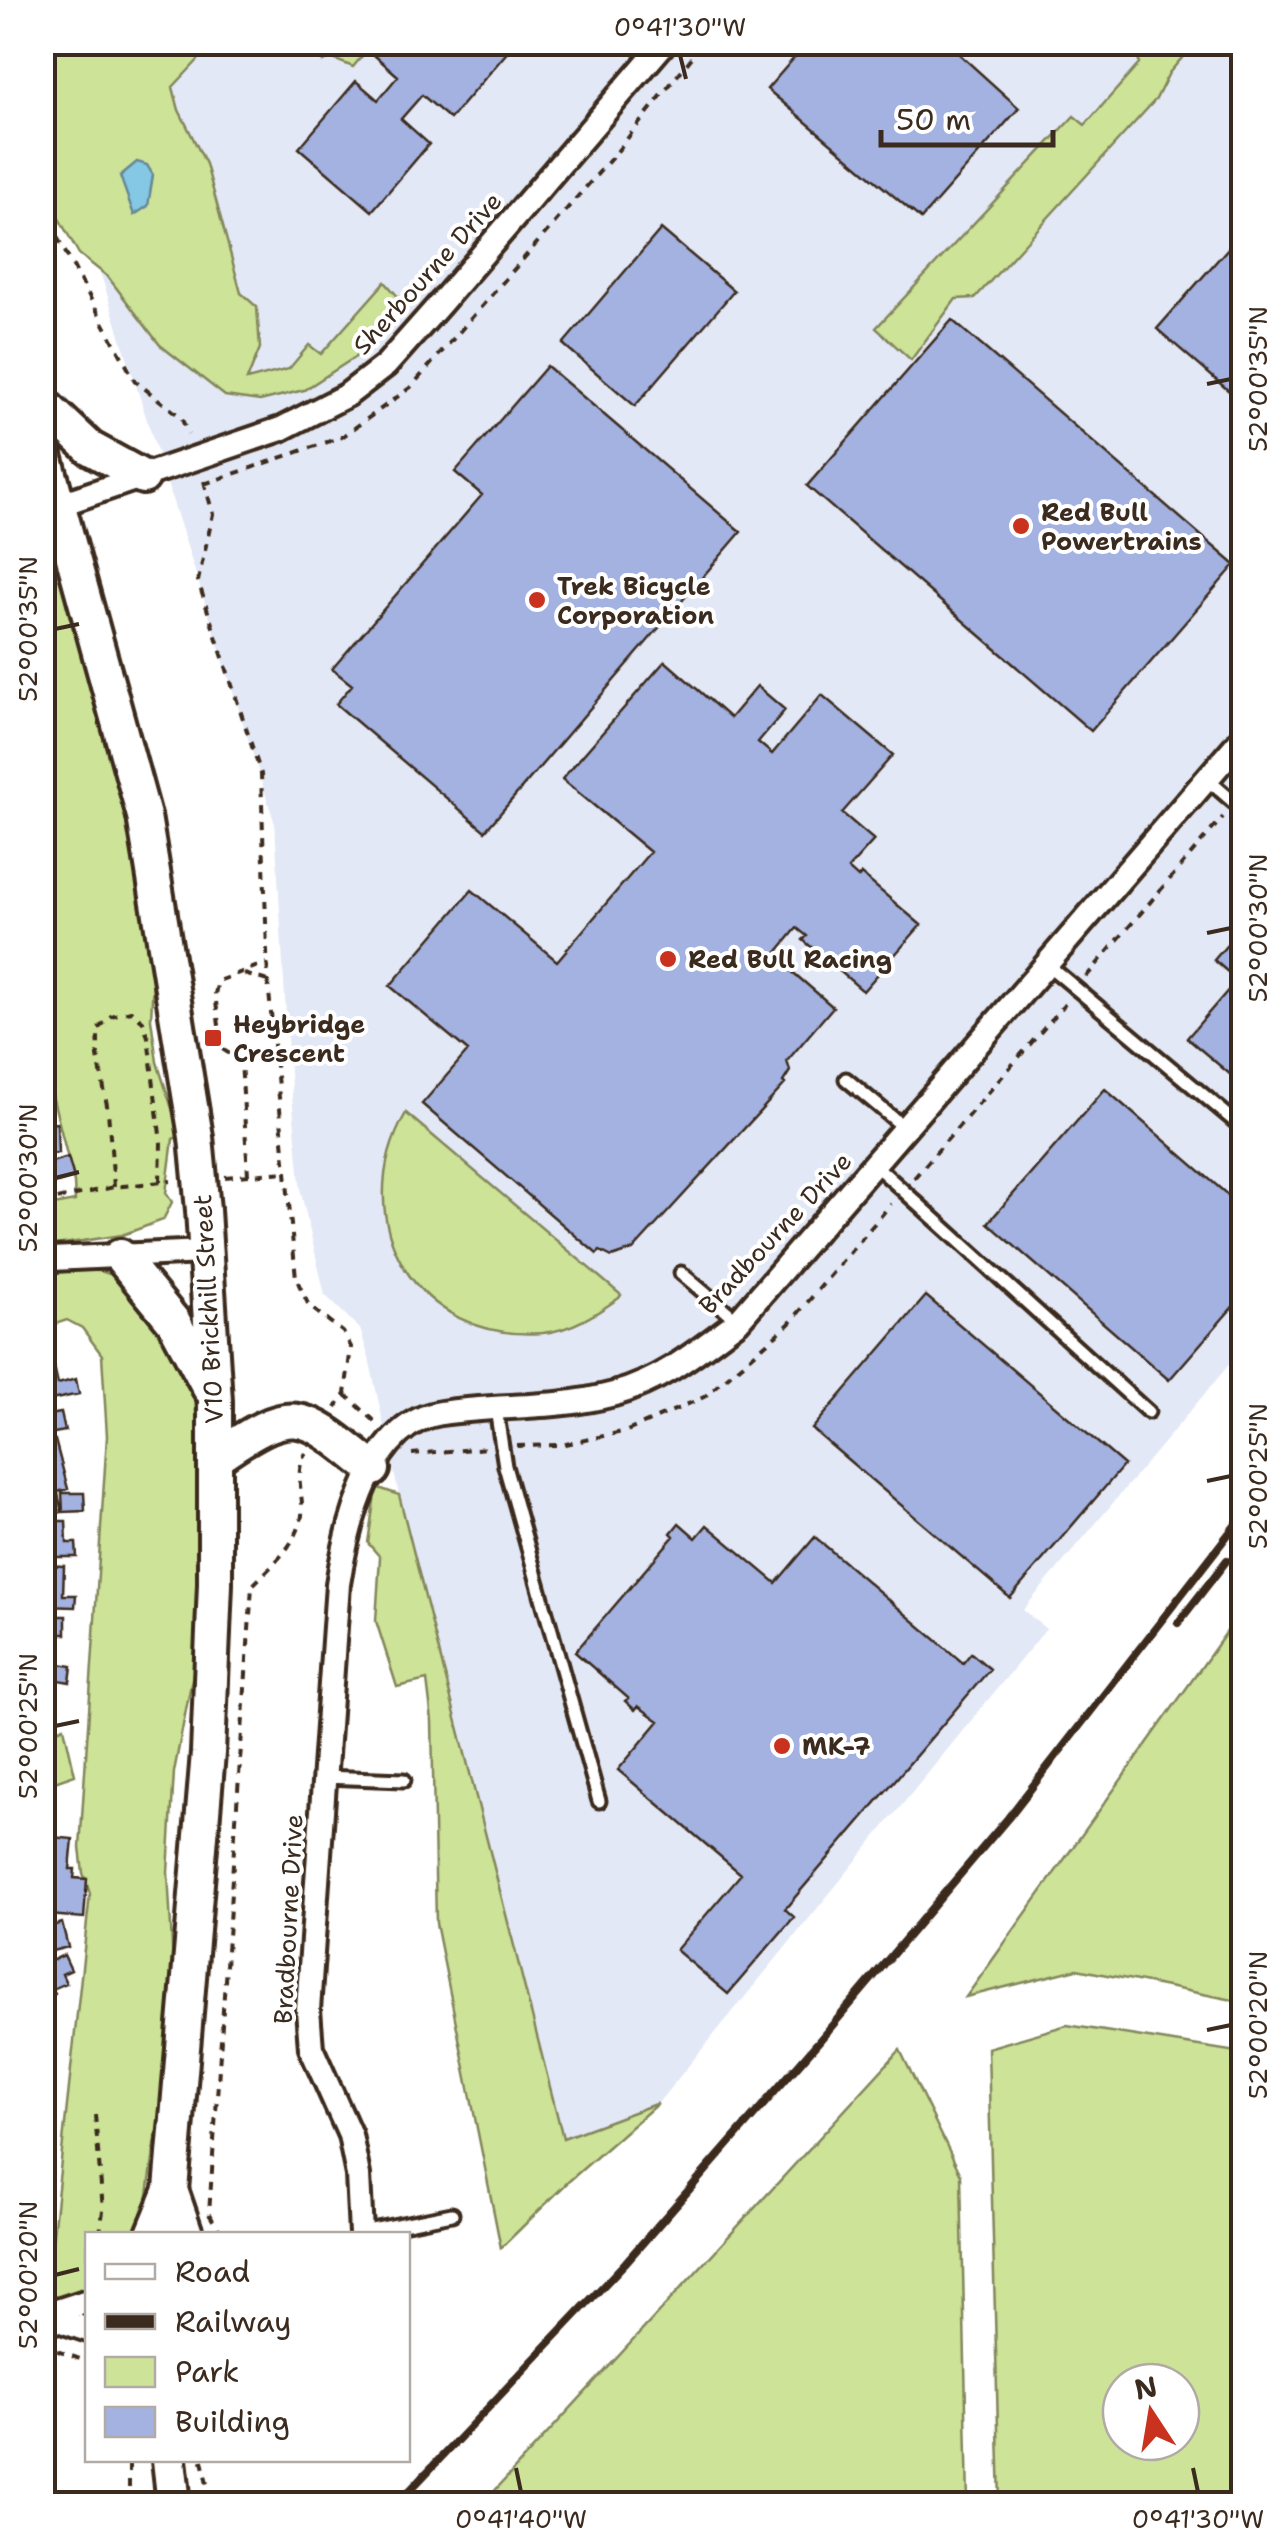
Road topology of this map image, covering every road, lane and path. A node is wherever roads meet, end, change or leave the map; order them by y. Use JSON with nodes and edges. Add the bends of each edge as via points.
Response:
{"nodes":[{"id":1,"x":665,"y":42,"type":"edge"},
{"id":2,"x":42,"y":209,"type":"edge"},
{"id":3,"x":42,"y":403,"type":"edge"},
{"id":4,"x":42,"y":444,"type":"edge"},
{"id":5,"x":198,"y":459,"type":"junction"},
{"id":6,"x":142,"y":477,"type":"junction"},
{"id":7,"x":61,"y":504,"type":"junction"},
{"id":8,"x":1244,"y":736,"type":"edge"},
{"id":9,"x":1207,"y":779,"type":"junction"},
{"id":10,"x":1244,"y":811,"type":"edge"},
{"id":11,"x":268,"y":962,"type":"junction"},
{"id":12,"x":1048,"y":965,"type":"junction"},
{"id":13,"x":243,"y":974,"type":"junction"},
{"id":14,"x":268,"y":981,"type":"junction"},
{"id":15,"x":846,"y":1079,"type":"dead end"},
{"id":16,"x":906,"y":1129,"type":"junction"},
{"id":17,"x":1244,"y":1129,"type":"edge"},
{"id":18,"x":875,"y":1166,"type":"junction"},
{"id":19,"x":287,"y":1172,"type":"junction"},
{"id":20,"x":248,"y":1175,"type":"junction"},
{"id":21,"x":213,"y":1178,"type":"dead end"},
{"id":22,"x":178,"y":1180,"type":"dead end"},
{"id":23,"x":160,"y":1182,"type":"junction"},
{"id":24,"x":114,"y":1187,"type":"junction"},
{"id":25,"x":42,"y":1202,"type":"edge"},
{"id":26,"x":204,"y":1252,"type":"junction"},
{"id":27,"x":120,"y":1256,"type":"junction"},
{"id":28,"x":42,"y":1263,"type":"edge"},
{"id":29,"x":681,"y":1272,"type":"dead end"},
{"id":30,"x":738,"y":1320,"type":"junction"},
{"id":31,"x":216,"y":1401,"type":"junction"},
{"id":32,"x":496,"y":1410,"type":"junction"},
{"id":33,"x":1148,"y":1412,"type":"dead end"},
{"id":34,"x":324,"y":1429,"type":"junction"},
{"id":35,"x":215,"y":1458,"type":"junction"},
{"id":36,"x":373,"y":1470,"type":"junction"},
{"id":37,"x":323,"y":1777,"type":"junction"},
{"id":38,"x":404,"y":1780,"type":"dead end"},
{"id":39,"x":599,"y":1801,"type":"dead end"},
{"id":40,"x":95,"y":2114,"type":"dead end"},
{"id":41,"x":171,"y":2190,"type":"junction"},
{"id":42,"x":452,"y":2214,"type":"dead end"},
{"id":43,"x":100,"y":2232,"type":"edge"},
{"id":44,"x":153,"y":2232,"type":"edge"},
{"id":45,"x":185,"y":2232,"type":"edge"},
{"id":46,"x":221,"y":2232,"type":"edge"},
{"id":47,"x":362,"y":2232,"type":"edge"},
{"id":48,"x":371,"y":2232,"type":"edge"},
{"id":49,"x":85,"y":2302,"type":"edge"},
{"id":50,"x":45,"y":2316,"type":"edge"},
{"id":51,"x":85,"y":2329,"type":"edge"},
{"id":52,"x":42,"y":2345,"type":"edge"},
{"id":53,"x":85,"y":2360,"type":"edge"},
{"id":54,"x":129,"y":2462,"type":"edge"},
{"id":55,"x":169,"y":2462,"type":"edge"},
{"id":56,"x":202,"y":2462,"type":"edge"},
{"id":57,"x":128,"y":2504,"type":"edge"},
{"id":58,"x":174,"y":2504,"type":"edge"},
{"id":59,"x":211,"y":2504,"type":"edge"}],
"edges":[{"from":1,"to":5,"type":"street","name":"Sherbourne Drive","via":[[386,364],[315,414]]},
{"from":2,"to":5,"type":"path","via":[[135,381],[181,417]]},
{"from":3,"to":6,"type":"street","via":[[90,448]]},
{"from":4,"to":7,"type":"street","name":"V10 Brickhill Street"},
{"from":5,"to":6,"type":"street","name":"Sherbourne Drive"},
{"from":5,"to":11,"type":"path","via":[[213,514],[198,581],[261,774]]},
{"from":6,"to":7,"type":"street","name":"Sherbourne Drive"},
{"from":7,"to":26,"type":"street","name":"V10 Brickhill Street","bridge":true,"via":[[144,816],[196,1138]]},
{"from":8,"to":9,"type":"street","name":"Bradbourne Drive"},
{"from":9,"to":10,"type":"lane"},
{"from":9,"to":12,"type":"street","name":"Bradbourne Drive"},
{"from":11,"to":13,"type":"path"},
{"from":11,"to":14,"type":"path"},
{"from":12,"to":16,"type":"street","name":"Bradbourne Drive"},
{"from":12,"to":17,"type":"lane"},
{"from":13,"to":14,"type":"path"},
{"from":13,"to":20,"type":"path","via":[[218,982],[215,994],[222,1048],[241,1061]]},
{"from":14,"to":19,"type":"path"},
{"from":15,"to":16,"type":"lane"},
{"from":16,"to":18,"type":"street","name":"Bradbourne Drive"},
{"from":18,"to":30,"type":"street","name":"Bradbourne Drive"},
{"from":18,"to":33,"type":"lane"},
{"from":19,"to":20,"type":"path"},
{"from":19,"to":34,"type":"path","via":[[296,1278],[309,1306],[343,1332],[351,1348],[345,1394]]},
{"from":20,"to":21,"type":"path"},
{"from":22,"to":23,"type":"path"},
{"from":23,"to":24,"type":"path"},
{"from":23,"to":24,"type":"path","via":[[148,1037],[132,1011],[111,1016],[98,1029]]},
{"from":24,"to":25,"type":"path"},
{"from":26,"to":27,"type":"street"},
{"from":26,"to":31,"type":"street","name":"V10 Brickhill Street"},
{"from":27,"to":28,"type":"street"},
{"from":27,"to":31,"type":"street","via":[[174,1322]]},
{"from":29,"to":30,"type":"lane"},
{"from":30,"to":32,"type":"street","name":"Bradbourne Drive","via":[[675,1369],[618,1393]]},
{"from":31,"to":35,"type":"street","name":"V10 Brickhill Street"},
{"from":32,"to":36,"type":"street","name":"Bradbourne Drive","via":[[436,1413],[392,1437]]},
{"from":32,"to":39,"type":"lane","via":[[504,1466]]},
{"from":34,"to":35,"type":"street","via":[[278,1421]]},
{"from":34,"to":36,"type":"street"},
{"from":34,"to":46,"type":"path","via":[[301,1462],[299,1529],[252,1586],[209,2214]]},
{"from":35,"to":41,"type":"street","name":"V10 Brickhill Street","via":[[208,1752]]},
{"from":36,"to":37,"type":"street","name":"Bradbourne Drive","via":[[344,1546]]},
{"from":37,"to":38,"type":"lane"},
{"from":37,"to":47,"type":"street","name":"Bradbourne Drive","via":[[309,2029],[323,2082],[350,2135]]},
{"from":40,"to":43,"type":"path"},
{"from":41,"to":44,"type":"street","name":"V10 Brickhill Street"},
{"from":41,"to":45,"type":"street","name":"V10 Brickhill Street"},
{"from":42,"to":48,"type":"lane"},
{"from":49,"to":50,"type":"street"},
{"from":50,"to":51,"type":"street"},
{"from":52,"to":53,"type":"path"},
{"from":54,"to":57,"type":"path"},
{"from":55,"to":58,"type":"street"},
{"from":56,"to":59,"type":"path"}]}
